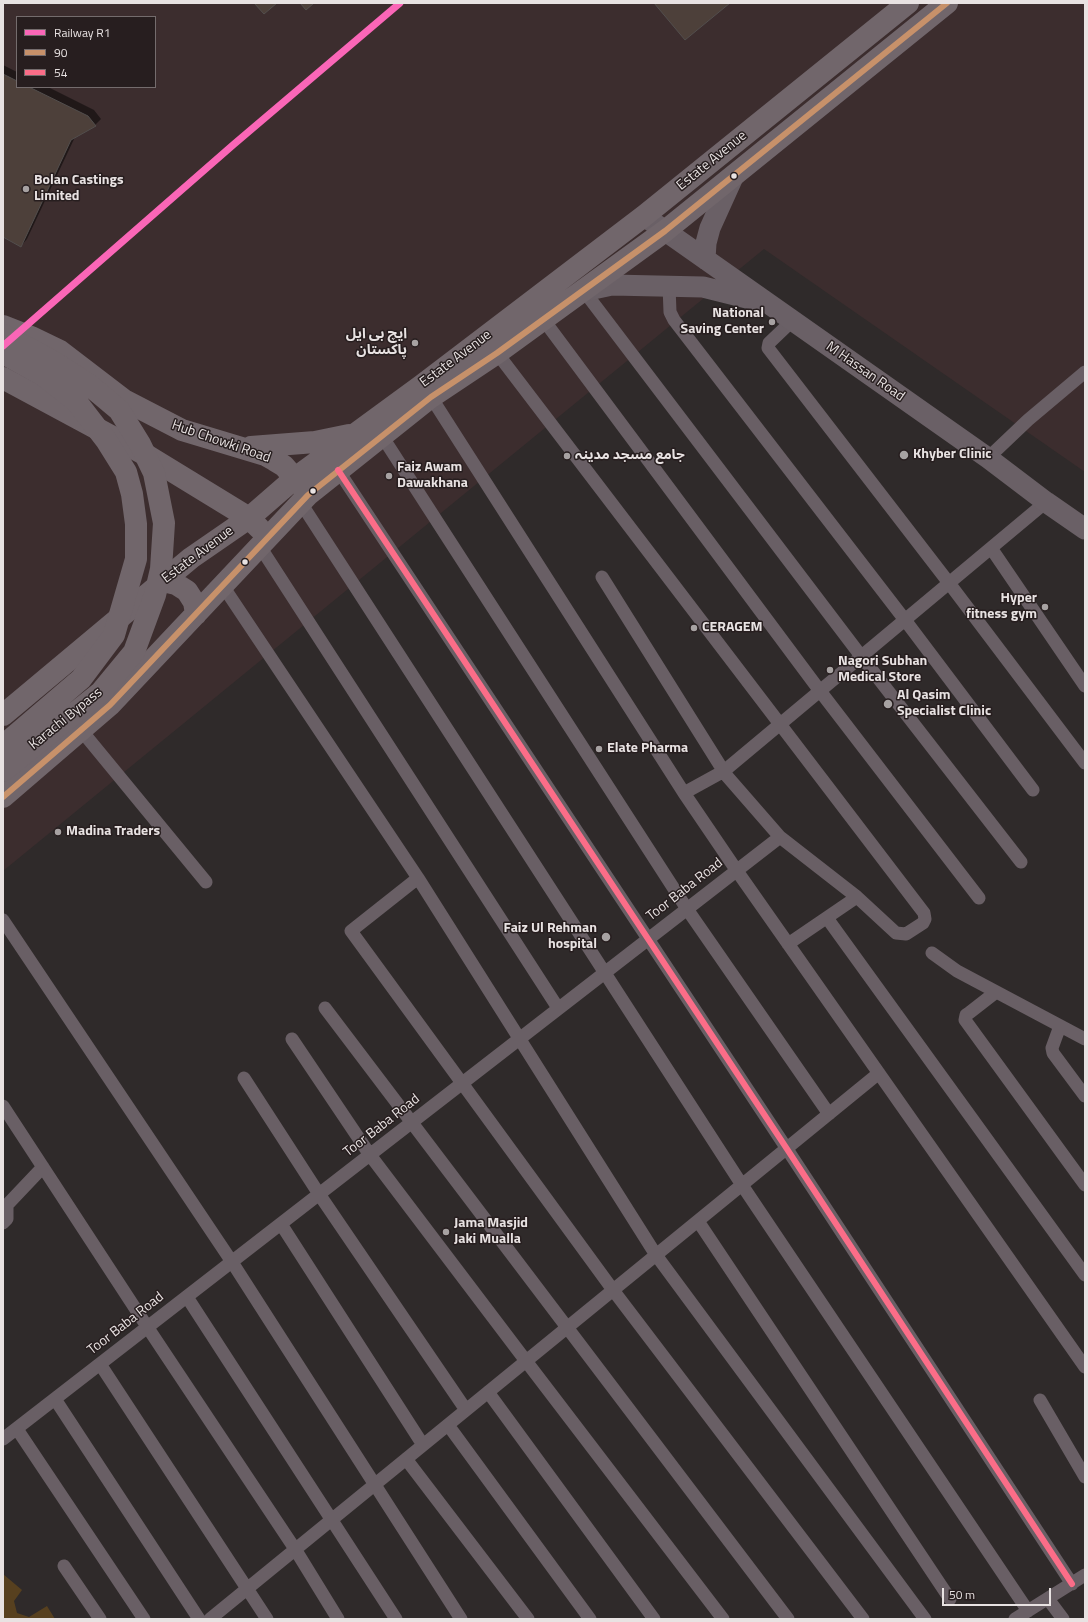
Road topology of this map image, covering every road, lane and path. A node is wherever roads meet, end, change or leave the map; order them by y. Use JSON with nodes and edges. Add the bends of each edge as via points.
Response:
{"nodes":[{"id":1,"x":908,"y":3,"type":"edge"},
{"id":2,"x":947,"y":3,"type":"edge"},
{"id":3,"x":734,"y":175,"type":"junction"},
{"id":4,"x":644,"y":216,"type":"junction"},
{"id":5,"x":665,"y":231,"type":"junction"},
{"id":6,"x":705,"y":259,"type":"junction"},
{"id":7,"x":669,"y":286,"type":"junction"},
{"id":8,"x":584,"y":291,"type":"junction"},
{"id":9,"x":769,"y":305,"type":"junction"},
{"id":10,"x":544,"y":319,"type":"junction"},
{"id":11,"x":792,"y":321,"type":"junction"},
{"id":12,"x":3,"y":326,"type":"edge"},
{"id":13,"x":3,"y":335,"type":"edge"},
{"id":14,"x":497,"y":352,"type":"junction"},
{"id":15,"x":3,"y":353,"type":"edge"},
{"id":16,"x":1085,"y":372,"type":"edge"},
{"id":17,"x":3,"y":378,"type":"edge"},
{"id":18,"x":431,"y":397,"type":"junction"},
{"id":19,"x":355,"y":434,"type":"junction"},
{"id":20,"x":382,"y":436,"type":"junction"},
{"id":21,"x":241,"y":448,"type":"junction"},
{"id":22,"x":988,"y":458,"type":"junction"},
{"id":23,"x":338,"y":470,"type":"junction"},
{"id":24,"x":301,"y":492,"type":"junction"},
{"id":25,"x":1046,"y":502,"type":"junction"},
{"id":26,"x":249,"y":518,"type":"junction"},
{"id":27,"x":1085,"y":529,"type":"edge"},
{"id":28,"x":263,"y":541,"type":"junction"},
{"id":29,"x":991,"y":548,"type":"junction"},
{"id":30,"x":602,"y":577,"type":"dead end"},
{"id":31,"x":163,"y":581,"type":"junction"},
{"id":32,"x":949,"y":583,"type":"junction"},
{"id":33,"x":223,"y":586,"type":"junction"},
{"id":34,"x":196,"y":614,"type":"junction"},
{"id":35,"x":905,"y":620,"type":"junction"},
{"id":36,"x":861,"y":656,"type":"junction"},
{"id":37,"x":1085,"y":686,"type":"edge"},
{"id":38,"x":820,"y":691,"type":"junction"},
{"id":39,"x":3,"y":715,"type":"edge"},
{"id":40,"x":780,"y":724,"type":"junction"},
{"id":41,"x":81,"y":730,"type":"junction"},
{"id":42,"x":3,"y":746,"type":"edge"},
{"id":43,"x":1085,"y":763,"type":"edge"},
{"id":44,"x":3,"y":771,"type":"edge"},
{"id":45,"x":724,"y":771,"type":"junction"},
{"id":46,"x":1033,"y":790,"type":"dead end"},
{"id":47,"x":684,"y":793,"type":"junction"},
{"id":48,"x":3,"y":796,"type":"edge"},
{"id":49,"x":780,"y":837,"type":"junction"},
{"id":50,"x":1021,"y":862,"type":"dead end"},
{"id":51,"x":737,"y":871,"type":"junction"},
{"id":52,"x":418,"y":878,"type":"junction"},
{"id":53,"x":206,"y":882,"type":"dead end"},
{"id":54,"x":857,"y":897,"type":"junction"},
{"id":55,"x":979,"y":898,"type":"dead end"},
{"id":56,"x":687,"y":909,"type":"junction"},
{"id":57,"x":827,"y":918,"type":"junction"},
{"id":58,"x":3,"y":920,"type":"edge"},
{"id":59,"x":648,"y":939,"type":"junction"},
{"id":60,"x":788,"y":944,"type":"junction"},
{"id":61,"x":932,"y":952,"type":"dead end"},
{"id":62,"x":605,"y":972,"type":"junction"},
{"id":63,"x":996,"y":992,"type":"junction"},
{"id":64,"x":325,"y":1008,"type":"dead end"},
{"id":65,"x":558,"y":1008,"type":"junction"},
{"id":66,"x":1060,"y":1026,"type":"junction"},
{"id":67,"x":520,"y":1037,"type":"junction"},
{"id":68,"x":292,"y":1039,"type":"dead end"},
{"id":69,"x":1085,"y":1039,"type":"edge"},
{"id":70,"x":879,"y":1073,"type":"junction"},
{"id":71,"x":244,"y":1078,"type":"dead end"},
{"id":72,"x":463,"y":1083,"type":"junction"},
{"id":73,"x":1085,"y":1096,"type":"edge"},
{"id":74,"x":3,"y":1106,"type":"edge"},
{"id":75,"x":829,"y":1114,"type":"junction"},
{"id":76,"x":411,"y":1123,"type":"junction"},
{"id":77,"x":786,"y":1149,"type":"junction"},
{"id":78,"x":370,"y":1155,"type":"junction"},
{"id":79,"x":43,"y":1167,"type":"junction"},
{"id":80,"x":742,"y":1185,"type":"junction"},
{"id":81,"x":1085,"y":1185,"type":"edge"},
{"id":82,"x":319,"y":1194,"type":"junction"},
{"id":83,"x":698,"y":1221,"type":"junction"},
{"id":84,"x":3,"y":1223,"type":"edge"},
{"id":85,"x":281,"y":1224,"type":"junction"},
{"id":86,"x":656,"y":1255,"type":"junction"},
{"id":87,"x":232,"y":1262,"type":"junction"},
{"id":88,"x":1085,"y":1275,"type":"edge"},
{"id":89,"x":613,"y":1290,"type":"junction"},
{"id":90,"x":187,"y":1297,"type":"junction"},
{"id":91,"x":148,"y":1328,"type":"junction"},
{"id":92,"x":567,"y":1328,"type":"junction"},
{"id":93,"x":526,"y":1361,"type":"junction"},
{"id":94,"x":100,"y":1364,"type":"junction"},
{"id":95,"x":1085,"y":1367,"type":"edge"},
{"id":96,"x":488,"y":1392,"type":"junction"},
{"id":97,"x":55,"y":1399,"type":"junction"},
{"id":98,"x":1040,"y":1400,"type":"dead end"},
{"id":99,"x":466,"y":1410,"type":"junction"},
{"id":100,"x":448,"y":1425,"type":"junction"},
{"id":101,"x":17,"y":1429,"type":"junction"},
{"id":102,"x":3,"y":1439,"type":"edge"},
{"id":103,"x":423,"y":1445,"type":"junction"},
{"id":104,"x":406,"y":1459,"type":"junction"},
{"id":105,"x":1085,"y":1477,"type":"edge"},
{"id":106,"x":374,"y":1485,"type":"junction"},
{"id":107,"x":332,"y":1520,"type":"junction"},
{"id":108,"x":295,"y":1549,"type":"junction"},
{"id":109,"x":64,"y":1566,"type":"dead end"},
{"id":110,"x":1085,"y":1575,"type":"edge"},
{"id":111,"x":1072,"y":1584,"type":"junction"},
{"id":112,"x":247,"y":1589,"type":"junction"},
{"id":113,"x":950,"y":1599,"type":"dead end"},
{"id":114,"x":1048,"y":1599,"type":"junction"},
{"id":115,"x":1028,"y":1611,"type":"junction"},
{"id":116,"x":100,"y":1619,"type":"edge"},
{"id":117,"x":144,"y":1619,"type":"edge"},
{"id":118,"x":199,"y":1619,"type":"edge"},
{"id":119,"x":210,"y":1619,"type":"edge"},
{"id":120,"x":267,"y":1619,"type":"edge"},
{"id":121,"x":338,"y":1619,"type":"edge"},
{"id":122,"x":396,"y":1619,"type":"edge"},
{"id":123,"x":460,"y":1619,"type":"edge"},
{"id":124,"x":528,"y":1619,"type":"edge"},
{"id":125,"x":590,"y":1619,"type":"edge"},
{"id":126,"x":654,"y":1619,"type":"edge"},
{"id":127,"x":723,"y":1619,"type":"edge"},
{"id":128,"x":788,"y":1619,"type":"edge"},
{"id":129,"x":863,"y":1619,"type":"edge"},
{"id":130,"x":925,"y":1619,"type":"edge"},
{"id":131,"x":1015,"y":1619,"type":"edge"},
{"id":132,"x":1063,"y":1619,"type":"edge"}],
"edges":[{"from":1,"to":4,"type":"highway","name":"Estate Avenue"},
{"from":2,"to":3,"type":"highway","name":"Estate Avenue"},
{"from":3,"to":5,"type":"highway","name":"Estate Avenue"},
{"from":3,"to":6,"type":"main road","via":[[710,228]]},
{"from":4,"to":5,"type":"main road","name":"M Hassan Road"},
{"from":4,"to":19,"type":"highway","name":"Estate Avenue"},
{"from":5,"to":6,"type":"main road","name":"M Hassan Road"},
{"from":5,"to":8,"type":"highway","name":"Estate Avenue"},
{"from":6,"to":9,"type":"main road","name":"M Hassan Road"},
{"from":7,"to":8,"type":"main road","via":[[612,285]]},
{"from":7,"to":9,"type":"main road","via":[[702,287]]},
{"from":7,"to":35,"type":"street","via":[[670,312],[674,320]]},
{"from":8,"to":10,"type":"highway","name":"Estate Avenue"},
{"from":8,"to":36,"type":"street"},
{"from":9,"to":11,"type":"main road","name":"M Hassan Road"},
{"from":10,"to":14,"type":"highway","name":"Estate Avenue"},
{"from":10,"to":38,"type":"street"},
{"from":11,"to":22,"type":"main road","name":"M Hassan Road"},
{"from":11,"to":32,"type":"street","via":[[769,343],[768,348]]},
{"from":12,"to":21,"type":"highway","name":"Hub Chowki Road","via":[[60,351],[124,400],[182,430]]},
{"from":13,"to":44,"type":"highway","name":"Karachi Bypass","bridge":true,"via":[[49,359],[88,384],[119,410],[154,473],[164,523],[161,569],[155,595],[134,652],[101,692]]},
{"from":14,"to":18,"type":"highway","name":"Estate Avenue"},
{"from":14,"to":40,"type":"street"},
{"from":15,"to":42,"type":"highway","name":"Karachi Bypass","bridge":true,"via":[[44,376],[76,401],[106,440],[126,472],[132,494],[136,524],[136,559],[114,635],[81,679]]},
{"from":16,"to":22,"type":"street"},
{"from":17,"to":26,"type":"highway","via":[[146,455]]},
{"from":18,"to":20,"type":"highway","name":"Estate Avenue"},
{"from":18,"to":47,"type":"street"},
{"from":19,"to":21,"type":"highway","via":[[315,442]]},
{"from":19,"to":24,"type":"highway","name":"Estate Avenue"},
{"from":20,"to":23,"type":"highway","name":"Estate Avenue"},
{"from":20,"to":56,"type":"street"},
{"from":21,"to":24,"type":"highway","name":"Hub Chowki Road","via":[[265,455],[284,466]]},
{"from":22,"to":25,"type":"main road","name":"M Hassan Road"},
{"from":23,"to":24,"type":"highway","name":"Estate Avenue"},
{"from":23,"to":59,"type":"street"},
{"from":24,"to":26,"type":"highway","name":"Estate Avenue"},
{"from":24,"to":28,"type":"highway","name":"Estate Avenue"},
{"from":24,"to":62,"type":"street"},
{"from":25,"to":27,"type":"main road","name":"M Hassan Road"},
{"from":25,"to":29,"type":"street"},
{"from":26,"to":28,"type":"highway"},
{"from":26,"to":31,"type":"highway","name":"Estate Avenue","via":[[191,558]]},
{"from":28,"to":33,"type":"highway","name":"Estate Avenue"},
{"from":28,"to":65,"type":"street"},
{"from":29,"to":32,"type":"street"},
{"from":29,"to":37,"type":"street"},
{"from":30,"to":45,"type":"street"},
{"from":31,"to":34,"type":"highway","via":[[176,584],[187,591],[194,602]]},
{"from":31,"to":39,"type":"highway","name":"Estate Avenue"},
{"from":32,"to":35,"type":"street"},
{"from":32,"to":43,"type":"street"},
{"from":33,"to":34,"type":"highway","name":"Estate Avenue"},
{"from":33,"to":52,"type":"street"},
{"from":34,"to":41,"type":"highway","name":"Estate Avenue","via":[[110,705]]},
{"from":35,"to":36,"type":"street"},
{"from":35,"to":46,"type":"street"},
{"from":36,"to":38,"type":"street"},
{"from":36,"to":50,"type":"street"},
{"from":38,"to":40,"type":"street"},
{"from":38,"to":55,"type":"street"},
{"from":40,"to":45,"type":"street"},
{"from":40,"to":54,"type":"street","via":[[924,913],[923,923],[906,934],[896,933]]},
{"from":41,"to":48,"type":"highway","name":"Estate Avenue"},
{"from":41,"to":53,"type":"street"},
{"from":45,"to":47,"type":"street"},
{"from":45,"to":49,"type":"street"},
{"from":47,"to":51,"type":"street"},
{"from":49,"to":51,"type":"street","name":"Toor Baba Road"},
{"from":49,"to":54,"type":"street"},
{"from":51,"to":56,"type":"street","name":"Toor Baba Road"},
{"from":51,"to":60,"type":"street"},
{"from":52,"to":67,"type":"street"},
{"from":52,"to":72,"type":"street","via":[[351,931]]},
{"from":54,"to":57,"type":"street"},
{"from":56,"to":59,"type":"street","name":"Toor Baba Road"},
{"from":56,"to":75,"type":"street"},
{"from":57,"to":60,"type":"street"},
{"from":57,"to":88,"type":"street"},
{"from":58,"to":87,"type":"street"},
{"from":59,"to":62,"type":"street","name":"Toor Baba Road"},
{"from":59,"to":77,"type":"street"},
{"from":60,"to":70,"type":"street"},
{"from":61,"to":63,"type":"street","via":[[957,971]]},
{"from":62,"to":65,"type":"street","name":"Toor Baba Road"},
{"from":62,"to":80,"type":"street"},
{"from":63,"to":66,"type":"street"},
{"from":63,"to":81,"type":"street","via":[[969,1013],[965,1020]]},
{"from":64,"to":76,"type":"street"},
{"from":65,"to":67,"type":"street","name":"Toor Baba Road"},
{"from":66,"to":69,"type":"street"},
{"from":66,"to":73,"type":"street","via":[[1052,1053]]},
{"from":67,"to":72,"type":"street","name":"Toor Baba Road"},
{"from":67,"to":86,"type":"street"},
{"from":68,"to":78,"type":"street"},
{"from":70,"to":75,"type":"street"},
{"from":70,"to":95,"type":"street"},
{"from":71,"to":82,"type":"street"},
{"from":72,"to":76,"type":"street","name":"Toor Baba Road"},
{"from":72,"to":89,"type":"street"},
{"from":74,"to":79,"type":"street"},
{"from":75,"to":77,"type":"street"},
{"from":76,"to":78,"type":"street","name":"Toor Baba Road"},
{"from":76,"to":92,"type":"street"},
{"from":77,"to":80,"type":"street"},
{"from":77,"to":111,"type":"street"},
{"from":78,"to":82,"type":"street","name":"Toor Baba Road"},
{"from":78,"to":93,"type":"street"},
{"from":79,"to":84,"type":"street","via":[[7,1205],[7,1219]]},
{"from":79,"to":91,"type":"street"},
{"from":80,"to":83,"type":"street"},
{"from":80,"to":115,"type":"street"},
{"from":82,"to":85,"type":"street","name":"Toor Baba Road"},
{"from":82,"to":99,"type":"street"},
{"from":83,"to":86,"type":"street"},
{"from":83,"to":113,"type":"street"},
{"from":85,"to":87,"type":"street","name":"Toor Baba Road"},
{"from":85,"to":103,"type":"street"},
{"from":86,"to":89,"type":"street"},
{"from":86,"to":130,"type":"street"},
{"from":87,"to":90,"type":"street","name":"Toor Baba Road"},
{"from":87,"to":106,"type":"street"},
{"from":89,"to":92,"type":"street"},
{"from":89,"to":129,"type":"street"},
{"from":90,"to":91,"type":"street","name":"Toor Baba Road"},
{"from":90,"to":107,"type":"street"},
{"from":91,"to":94,"type":"street","name":"Toor Baba Road"},
{"from":91,"to":108,"type":"street"},
{"from":92,"to":93,"type":"street"},
{"from":92,"to":128,"type":"street"},
{"from":93,"to":96,"type":"street"},
{"from":93,"to":127,"type":"street"},
{"from":94,"to":97,"type":"street","name":"Toor Baba Road"},
{"from":94,"to":112,"type":"street"},
{"from":96,"to":99,"type":"street"},
{"from":96,"to":126,"type":"street"},
{"from":97,"to":101,"type":"street","name":"Toor Baba Road"},
{"from":97,"to":118,"type":"street"},
{"from":98,"to":105,"type":"street"},
{"from":99,"to":100,"type":"street"},
{"from":100,"to":103,"type":"street"},
{"from":100,"to":125,"type":"street"},
{"from":101,"to":102,"type":"street","name":"Toor Baba Road"},
{"from":101,"to":117,"type":"street"},
{"from":103,"to":104,"type":"street"},
{"from":104,"to":106,"type":"street"},
{"from":104,"to":124,"type":"street"},
{"from":106,"to":107,"type":"street"},
{"from":106,"to":123,"type":"street"},
{"from":107,"to":108,"type":"street"},
{"from":107,"to":122,"type":"street"},
{"from":108,"to":112,"type":"street"},
{"from":108,"to":121,"type":"street"},
{"from":109,"to":116,"type":"street"},
{"from":110,"to":111,"type":"street"},
{"from":111,"to":114,"type":"street"},
{"from":112,"to":119,"type":"street"},
{"from":112,"to":120,"type":"street"},
{"from":114,"to":115,"type":"street"},
{"from":114,"to":132,"type":"street"},
{"from":115,"to":131,"type":"street"}]}
